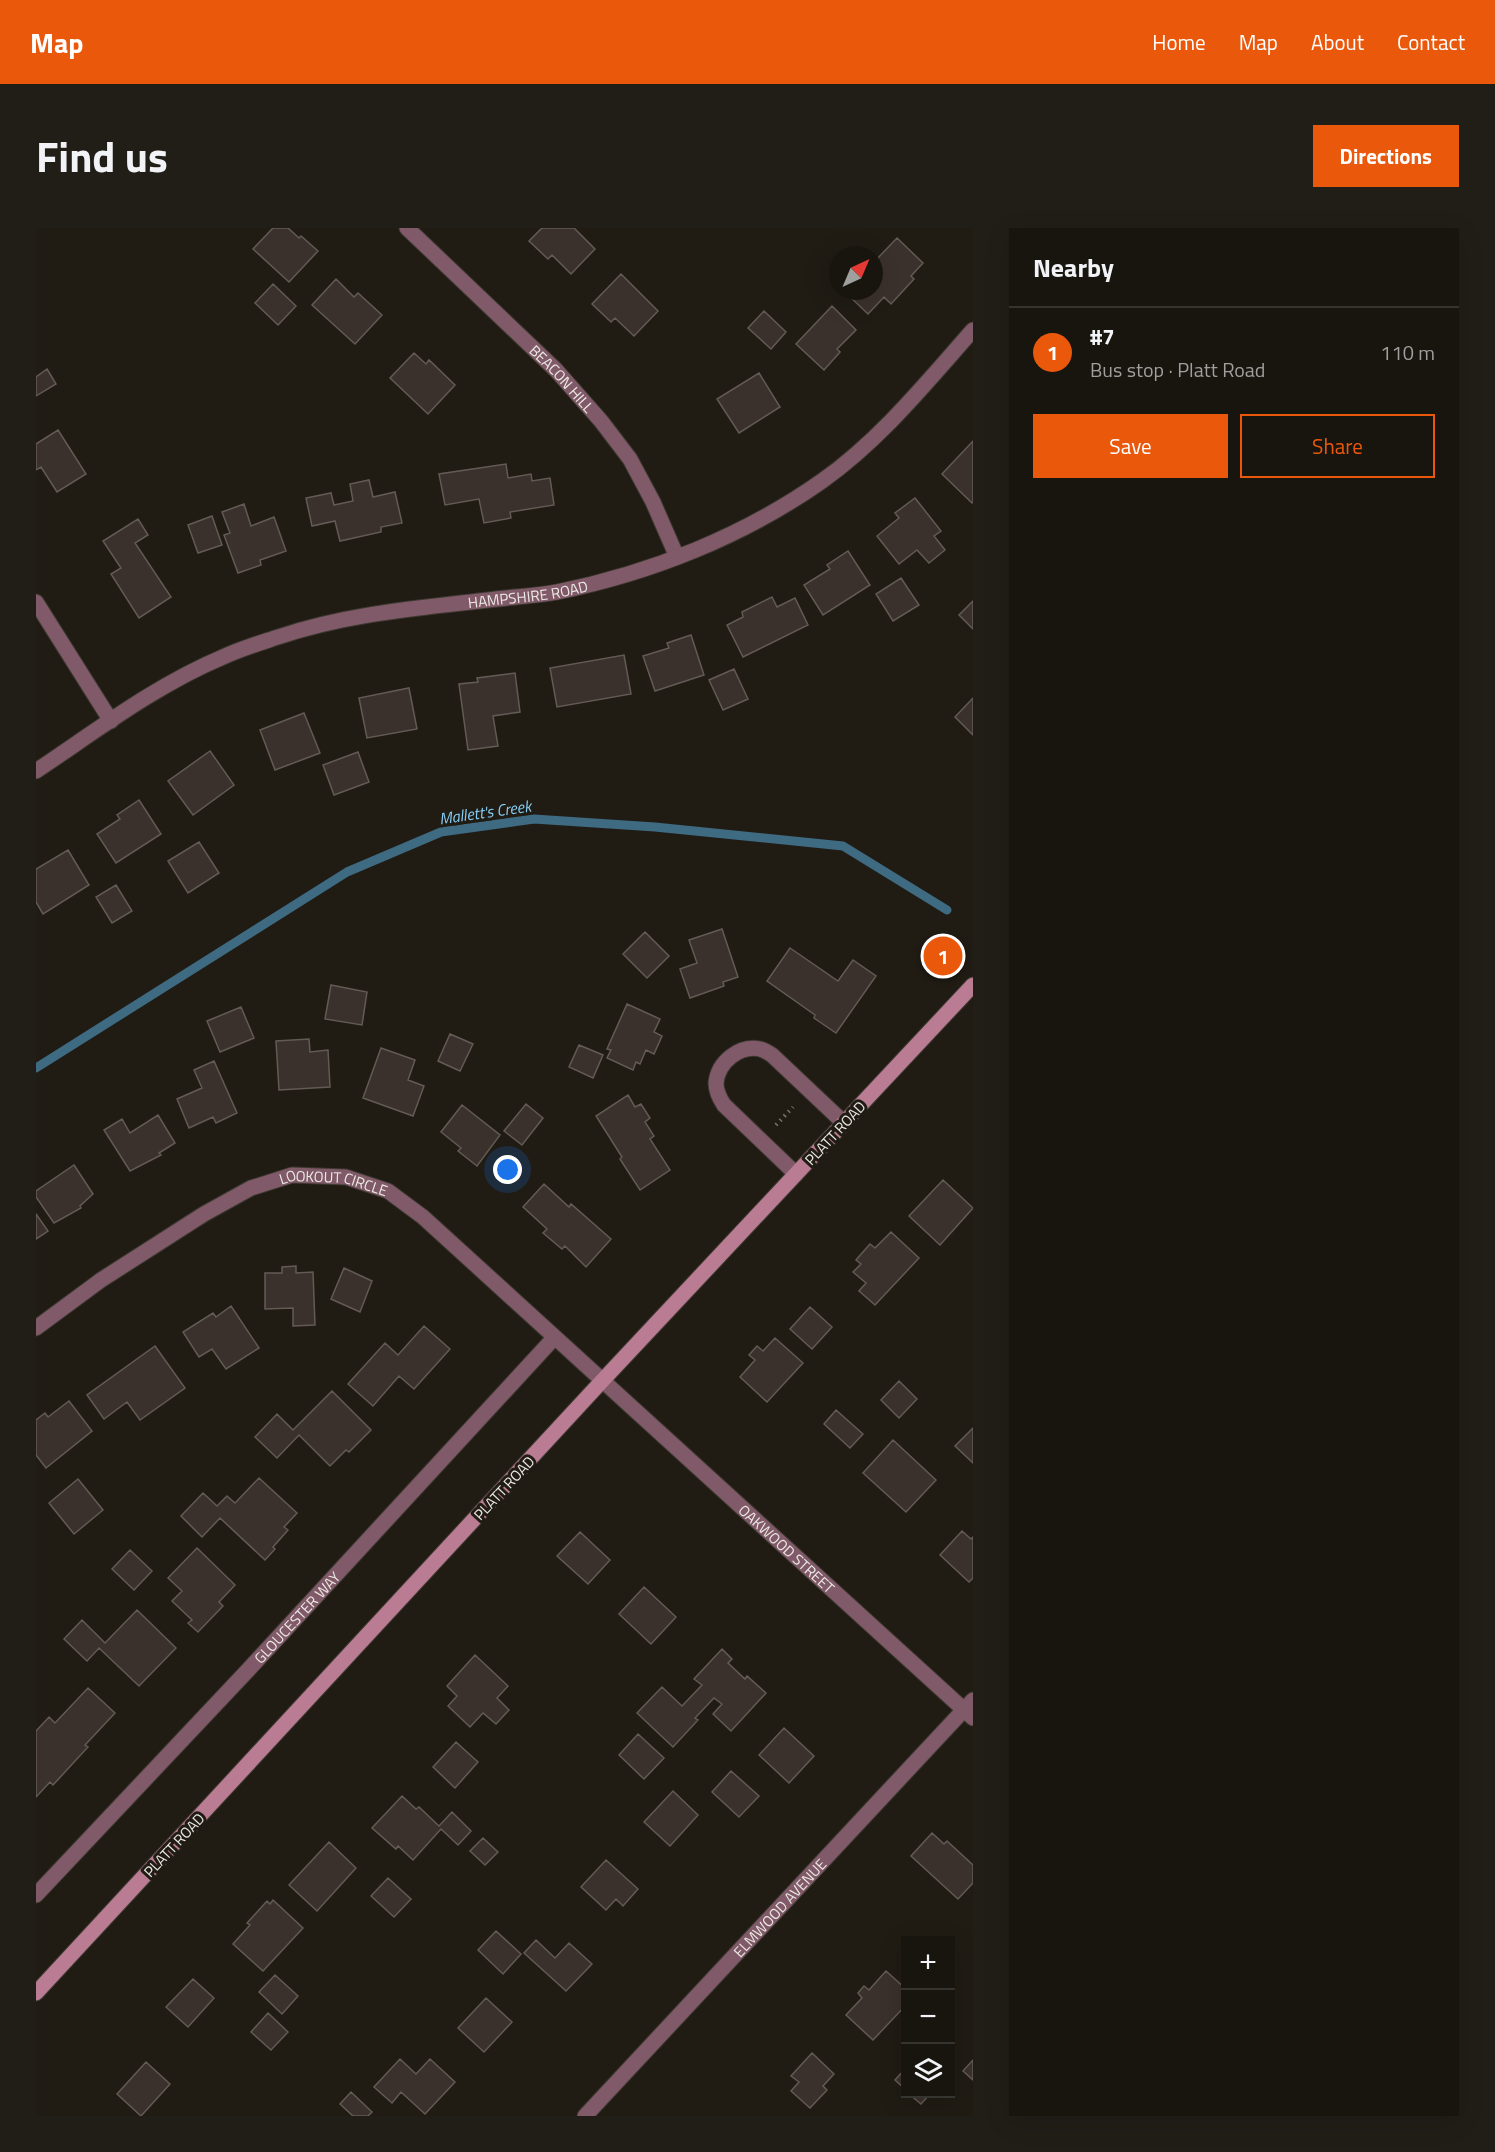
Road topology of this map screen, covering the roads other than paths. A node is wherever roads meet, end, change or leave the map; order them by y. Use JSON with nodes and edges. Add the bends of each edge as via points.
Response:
{"nodes":[{"id":1,"x":407,"y":228,"type":"edge"},
{"id":2,"x":973,"y":330,"type":"edge"},
{"id":3,"x":677,"y":557,"type":"junction"},
{"id":4,"x":36,"y":602,"type":"edge"},
{"id":5,"x":111,"y":722,"type":"junction"},
{"id":6,"x":36,"y":771,"type":"edge"},
{"id":7,"x":973,"y":985,"type":"edge"},
{"id":8,"x":844,"y":1123,"type":"junction"},
{"id":9,"x":796,"y":1174,"type":"junction"},
{"id":10,"x":36,"y":1328,"type":"edge"},
{"id":11,"x":554,"y":1338,"type":"junction"},
{"id":12,"x":602,"y":1381,"type":"junction"},
{"id":13,"x":970,"y":1709,"type":"edge"},
{"id":14,"x":36,"y":1895,"type":"edge"},
{"id":15,"x":36,"y":1993,"type":"edge"},
{"id":16,"x":585,"y":2116,"type":"edge"}],
"edges":[{"from":1,"to":3,"type":"street","name":"BEACON HILL","via":[[556,370],[601,421],[630,459]]},
{"from":2,"to":3,"type":"street","name":"HAMPSHIRE ROAD","via":[[912,399],[823,480],[746,526]]},
{"from":3,"to":5,"type":"street","name":"HAMPSHIRE ROAD","via":[[556,592],[383,612],[290,633],[222,657]]},
{"from":4,"to":5,"type":"street"},
{"from":5,"to":6,"type":"street","name":"HAMPSHIRE ROAD"},
{"from":7,"to":8,"type":"main road","name":"PLATT ROAD"},
{"from":8,"to":9,"type":"main road","name":"PLATT ROAD"},
{"from":8,"to":9,"type":"street","via":[[772,1055],[760,1049],[746,1049],[728,1059],[716,1084],[718,1095]]},
{"from":9,"to":12,"type":"main road","name":"PLATT ROAD"},
{"from":10,"to":11,"type":"street","name":"LOOKOUT CIRCLE","via":[[101,1280],[204,1214],[251,1188],[292,1175],[346,1177],[388,1191],[423,1217]]},
{"from":11,"to":12,"type":"street","name":"LOOKOUT CIRCLE"},
{"from":11,"to":14,"type":"street","name":"GLOUCESTER WAY"},
{"from":12,"to":13,"type":"street","name":"OAKWOOD STREET"},
{"from":12,"to":15,"type":"main road","name":"PLATT ROAD"},
{"from":13,"to":16,"type":"street","name":"ELMWOOD AVENUE"}]}
